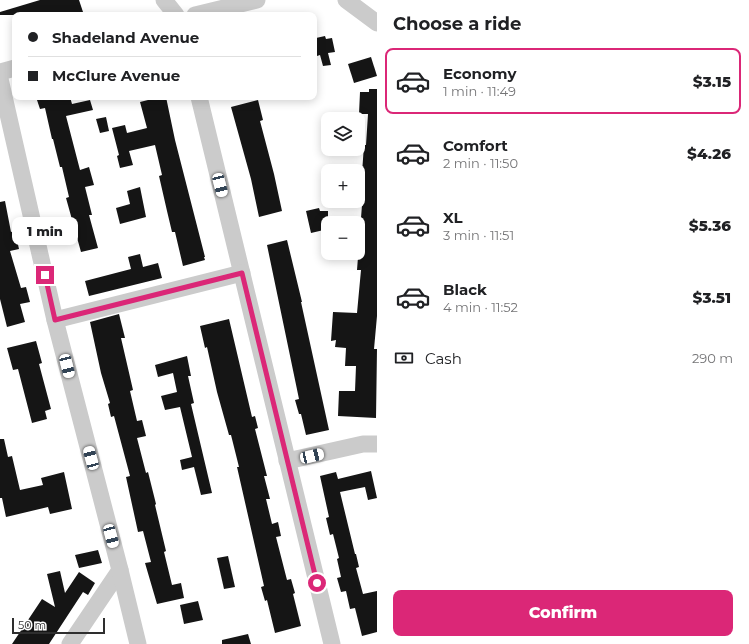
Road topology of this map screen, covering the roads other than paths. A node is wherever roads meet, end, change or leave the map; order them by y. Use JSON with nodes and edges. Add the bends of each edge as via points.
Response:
{"nodes":[{"id":1,"x":164,"y":0,"type":"edge"},
{"id":2,"x":257,"y":0,"type":"edge"},
{"id":3,"x":346,"y":0,"type":"edge"},
{"id":4,"x":174,"y":12,"type":"edge"},
{"id":5,"x":207,"y":12,"type":"edge"},
{"id":6,"x":377,"y":23,"type":"edge"},
{"id":7,"x":12,"y":69,"type":"edge"},
{"id":8,"x":0,"y":72,"type":"edge"},
{"id":9,"x":0,"y":80,"type":"edge"},
{"id":10,"x":200,"y":100,"type":"edge"},
{"id":11,"x":242,"y":273,"type":"junction"},
{"id":12,"x":55,"y":320,"type":"junction"},
{"id":13,"x":377,"y":444,"type":"edge"},
{"id":14,"x":287,"y":461,"type":"junction"},
{"id":15,"x":120,"y":570,"type":"junction"},
{"id":16,"x":70,"y":644,"type":"edge"},
{"id":17,"x":138,"y":644,"type":"edge"},
{"id":18,"x":332,"y":644,"type":"edge"}],
"edges":[{"from":1,"to":4,"type":"street"},
{"from":2,"to":5,"type":"street"},
{"from":3,"to":6,"type":"street"},
{"from":7,"to":8,"type":"street"},
{"from":9,"to":12,"type":"street"},
{"from":10,"to":11,"type":"street"},
{"from":11,"to":12,"type":"street"},
{"from":11,"to":14,"type":"street"},
{"from":12,"to":15,"type":"street"},
{"from":13,"to":14,"type":"street","via":[[363,444]]},
{"from":14,"to":18,"type":"street"},
{"from":15,"to":16,"type":"street"},
{"from":15,"to":17,"type":"street"}]}
